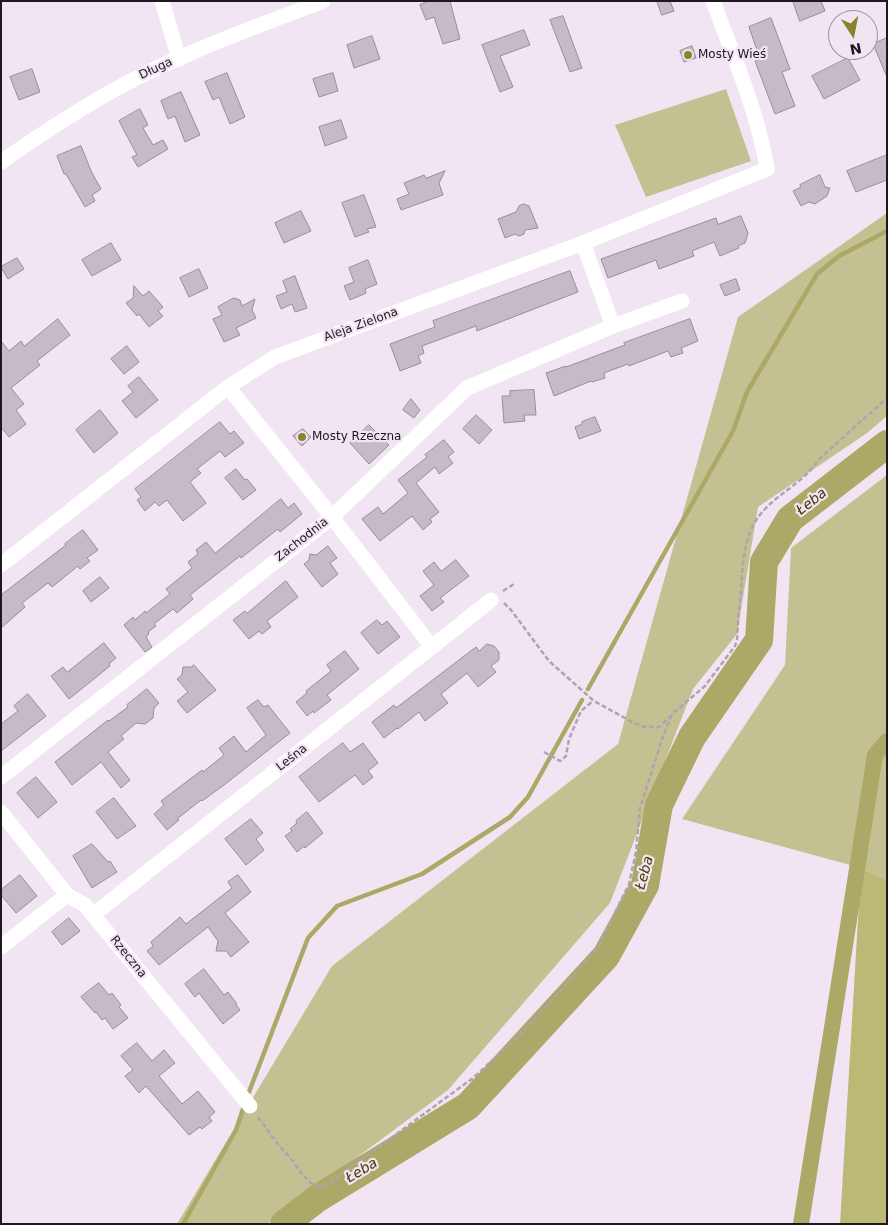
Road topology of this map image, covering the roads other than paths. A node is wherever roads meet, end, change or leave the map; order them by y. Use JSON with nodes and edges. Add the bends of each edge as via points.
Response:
{"nodes":[{"id":1,"x":162,"y":1,"type":"edge"},
{"id":2,"x":323,"y":1,"type":"edge"},
{"id":3,"x":713,"y":1,"type":"edge"},
{"id":4,"x":179,"y":58,"type":"junction"},
{"id":5,"x":1,"y":162,"type":"edge"},
{"id":6,"x":583,"y":243,"type":"junction"},
{"id":7,"x":682,"y":301,"type":"dead end"},
{"id":8,"x":613,"y":326,"type":"junction"},
{"id":9,"x":228,"y":386,"type":"junction"},
{"id":10,"x":332,"y":517,"type":"junction"},
{"id":11,"x":1,"y":565,"type":"edge"},
{"id":12,"x":491,"y":600,"type":"road end"},
{"id":13,"x":432,"y":647,"type":"junction"},
{"id":14,"x":1,"y":777,"type":"edge"},
{"id":15,"x":1,"y":812,"type":"edge"},
{"id":16,"x":67,"y":895,"type":"junction"},
{"id":17,"x":93,"y":915,"type":"junction"},
{"id":18,"x":1,"y":947,"type":"edge"},
{"id":19,"x":250,"y":1106,"type":"road end"}],
"edges":[{"from":1,"to":4,"type":"street"},
{"from":2,"to":4,"type":"street","name":"Długa"},
{"from":3,"to":6,"type":"street","name":"Aleja Zielona","via":[[753,115],[767,169]]},
{"from":4,"to":5,"type":"street","name":"Długa","via":[[70,114]]},
{"from":6,"to":8,"type":"street"},
{"from":6,"to":9,"type":"street","name":"Aleja Zielona","via":[[275,357]]},
{"from":7,"to":8,"type":"street","name":"Zachodnia"},
{"from":8,"to":10,"type":"street","name":"Zachodnia","via":[[467,388]]},
{"from":9,"to":10,"type":"street"},
{"from":9,"to":11,"type":"street","name":"Aleja Zielona"},
{"from":10,"to":13,"type":"street"},
{"from":10,"to":14,"type":"street","name":"Zachodnia"},
{"from":12,"to":13,"type":"street","name":"Leśna"},
{"from":13,"to":17,"type":"street","name":"Leśna"},
{"from":15,"to":16,"type":"street","name":"Rzeczna"},
{"from":16,"to":17,"type":"street","name":"Rzeczna","via":[[85,905]]},
{"from":16,"to":18,"type":"street"},
{"from":17,"to":19,"type":"street","name":"Rzeczna"}]}
